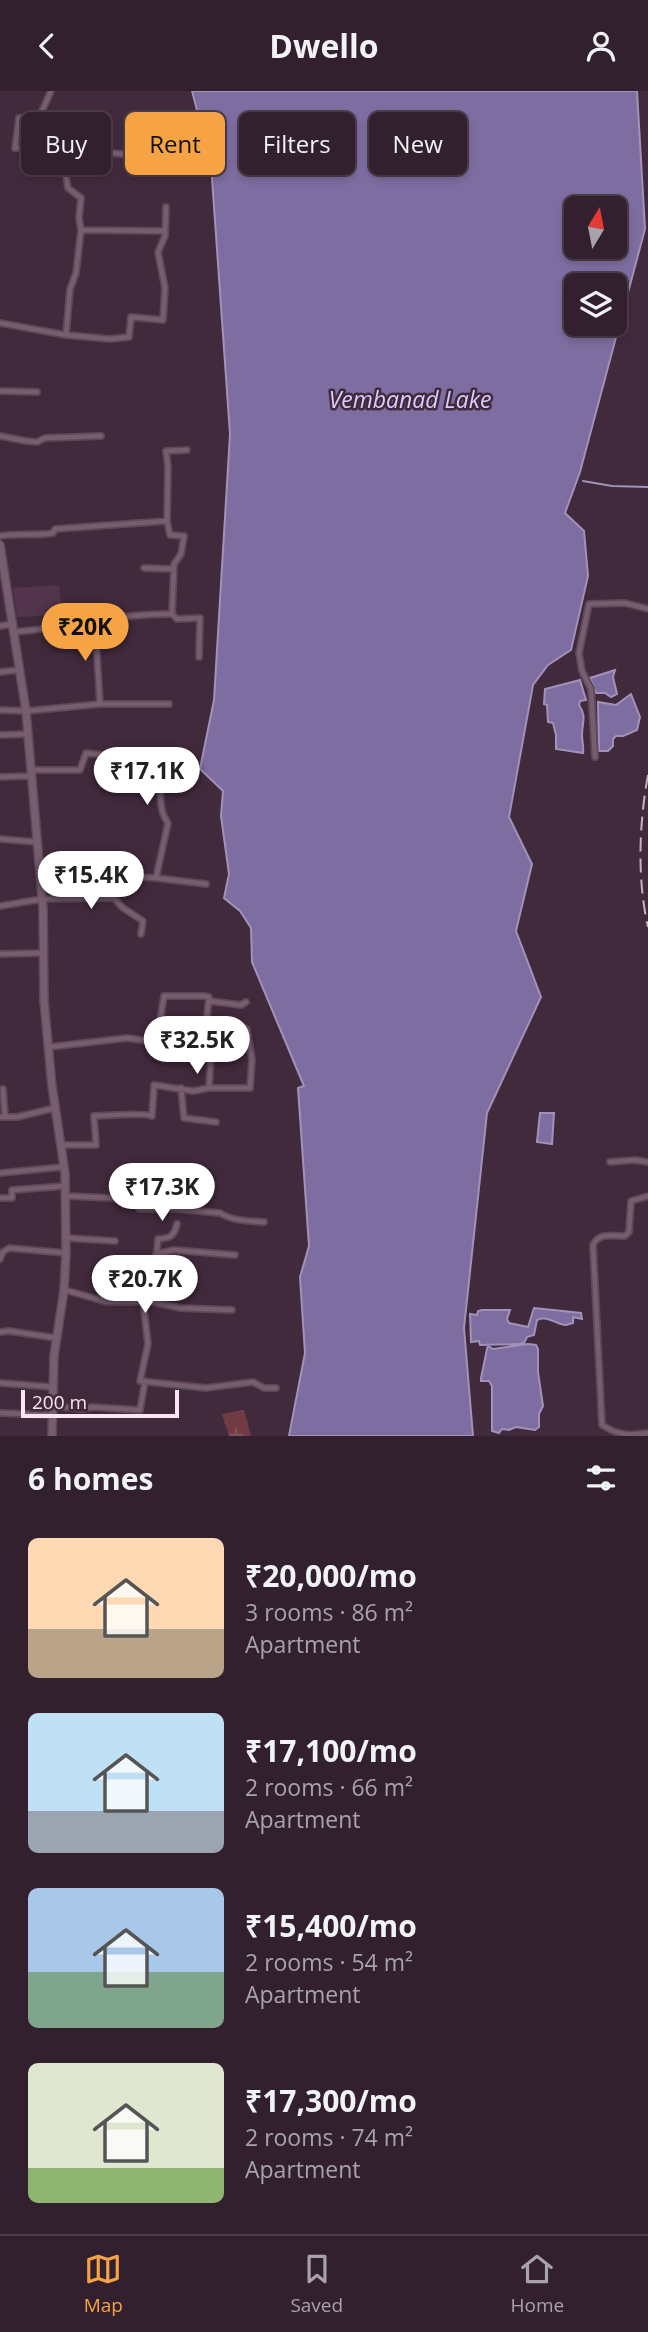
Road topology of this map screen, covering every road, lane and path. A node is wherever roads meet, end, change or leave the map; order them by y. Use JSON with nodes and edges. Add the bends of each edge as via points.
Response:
{"nodes":[{"id":1,"x":51,"y":91,"type":"edge"},
{"id":2,"x":42,"y":112,"type":"edge"},
{"id":3,"x":21,"y":118,"type":"edge"},
{"id":4,"x":21,"y":148,"type":"edge"},
{"id":5,"x":66,"y":175,"type":"edge"},
{"id":6,"x":166,"y":207,"type":"dead end"},
{"id":7,"x":81,"y":230,"type":"junction"},
{"id":8,"x":165,"y":232,"type":"junction"},
{"id":9,"x":0,"y":323,"type":"edge"},
{"id":10,"x":66,"y":335,"type":"junction"},
{"id":11,"x":0,"y":391,"type":"edge"},
{"id":12,"x":37,"y":392,"type":"dead end"},
{"id":13,"x":0,"y":436,"type":"edge"},
{"id":14,"x":101,"y":436,"type":"dead end"},
{"id":15,"x":187,"y":450,"type":"dead end"},
{"id":16,"x":167,"y":521,"type":"junction"},
{"id":17,"x":0,"y":536,"type":"edge"},
{"id":18,"x":0,"y":546,"type":"edge"},
{"id":19,"x":144,"y":568,"type":"dead end"},
{"id":20,"x":174,"y":569,"type":"junction"},
{"id":21,"x":648,"y":609,"type":"edge"},
{"id":22,"x":172,"y":614,"type":"junction"},
{"id":23,"x":96,"y":622,"type":"junction"},
{"id":24,"x":0,"y":627,"type":"edge"},
{"id":25,"x":14,"y":628,"type":"junction"},
{"id":26,"x":199,"y":657,"type":"dead end"},
{"id":27,"x":20,"y":670,"type":"junction"},
{"id":28,"x":0,"y":672,"type":"edge"},
{"id":29,"x":100,"y":704,"type":"junction"},
{"id":30,"x":169,"y":704,"type":"dead end"},
{"id":31,"x":0,"y":710,"type":"edge"},
{"id":32,"x":26,"y":711,"type":"junction"},
{"id":33,"x":28,"y":734,"type":"junction"},
{"id":34,"x":0,"y":735,"type":"edge"},
{"id":35,"x":596,"y":757,"type":"dead end"},
{"id":36,"x":32,"y":773,"type":"junction"},
{"id":37,"x":0,"y":777,"type":"edge"},
{"id":38,"x":0,"y":839,"type":"edge"},
{"id":39,"x":38,"y":843,"type":"junction"},
{"id":40,"x":98,"y":875,"type":"junction"},
{"id":41,"x":41,"y":876,"type":"junction"},
{"id":42,"x":156,"y":877,"type":"junction"},
{"id":43,"x":206,"y":884,"type":"dead end"},
{"id":44,"x":96,"y":898,"type":"junction"},
{"id":45,"x":43,"y":899,"type":"junction"},
{"id":46,"x":0,"y":906,"type":"edge"},
{"id":47,"x":141,"y":934,"type":"dead end"},
{"id":48,"x":44,"y":953,"type":"junction"},
{"id":49,"x":0,"y":954,"type":"edge"},
{"id":50,"x":209,"y":1001,"type":"junction"},
{"id":51,"x":246,"y":1002,"type":"dead end"},
{"id":52,"x":216,"y":1025,"type":"junction"},
{"id":53,"x":164,"y":1031,"type":"junction"},
{"id":54,"x":209,"y":1033,"type":"junction"},
{"id":55,"x":48,"y":1047,"type":"junction"},
{"id":56,"x":181,"y":1088,"type":"junction"},
{"id":57,"x":209,"y":1088,"type":"junction"},
{"id":58,"x":3,"y":1089,"type":"dead end"},
{"id":59,"x":56,"y":1108,"type":"junction"},
{"id":60,"x":2,"y":1117,"type":"edge"},
{"id":61,"x":216,"y":1122,"type":"dead end"},
{"id":62,"x":61,"y":1145,"type":"junction"},
{"id":63,"x":610,"y":1162,"type":"dead end"},
{"id":64,"x":648,"y":1163,"type":"edge"},
{"id":65,"x":64,"y":1167,"type":"junction"},
{"id":66,"x":0,"y":1173,"type":"edge"},
{"id":67,"x":65,"y":1186,"type":"junction"},
{"id":68,"x":66,"y":1196,"type":"junction"},
{"id":69,"x":648,"y":1196,"type":"edge"},
{"id":70,"x":0,"y":1198,"type":"edge"},
{"id":71,"x":264,"y":1222,"type":"dead end"},
{"id":72,"x":177,"y":1224,"type":"dead end"},
{"id":73,"x":67,"y":1238,"type":"junction"},
{"id":74,"x":115,"y":1241,"type":"dead end"},
{"id":75,"x":66,"y":1253,"type":"junction"},
{"id":76,"x":156,"y":1254,"type":"junction"},
{"id":77,"x":235,"y":1255,"type":"dead end"},
{"id":78,"x":0,"y":1259,"type":"edge"},
{"id":79,"x":64,"y":1290,"type":"junction"},
{"id":80,"x":145,"y":1303,"type":"junction"},
{"id":81,"x":232,"y":1310,"type":"dead end"},
{"id":82,"x":0,"y":1332,"type":"edge"},
{"id":83,"x":55,"y":1338,"type":"junction"},
{"id":84,"x":145,"y":1381,"type":"junction"},
{"id":85,"x":0,"y":1383,"type":"edge"},
{"id":86,"x":53,"y":1387,"type":"junction"},
{"id":87,"x":276,"y":1388,"type":"dead end"},
{"id":88,"x":53,"y":1406,"type":"junction"},
{"id":89,"x":0,"y":1413,"type":"edge"},
{"id":90,"x":53,"y":1415,"type":"junction"},
{"id":91,"x":648,"y":1433,"type":"edge"},
{"id":92,"x":52,"y":1436,"type":"edge"}],
"edges":[{"from":1,"to":2,"type":"street"},
{"from":3,"to":4,"type":"street","via":[[15,148]]},
{"from":5,"to":7,"type":"street","via":[[68,188],[81,198]]},
{"from":6,"to":8,"type":"street"},
{"from":7,"to":8,"type":"street"},
{"from":7,"to":10,"type":"street"},
{"from":8,"to":10,"type":"street","via":[[158,252],[165,288],[163,320],[131,317],[129,337]]},
{"from":9,"to":10,"type":"street"},
{"from":11,"to":12,"type":"street"},
{"from":13,"to":14,"type":"street","via":[[37,442]]},
{"from":15,"to":16,"type":"street","via":[[166,451]]},
{"from":16,"to":17,"type":"street"},
{"from":16,"to":20,"type":"street","via":[[170,535],[184,536]]},
{"from":18,"to":25,"type":"main road"},
{"from":19,"to":20,"type":"street"},
{"from":20,"to":22,"type":"street"},
{"from":21,"to":35,"type":"street","via":[[625,603],[589,604],[579,653],[590,689]]},
{"from":22,"to":23,"type":"street","via":[[128,615]]},
{"from":22,"to":26,"type":"street","via":[[200,618]]},
{"from":23,"to":25,"type":"street"},
{"from":23,"to":29,"type":"street"},
{"from":24,"to":25,"type":"street"},
{"from":25,"to":27,"type":"main road"},
{"from":27,"to":28,"type":"street"},
{"from":27,"to":32,"type":"main road"},
{"from":29,"to":30,"type":"street"},
{"from":29,"to":32,"type":"street"},
{"from":31,"to":32,"type":"street"},
{"from":32,"to":33,"type":"main road"},
{"from":33,"to":34,"type":"street"},
{"from":33,"to":36,"type":"main road"},
{"from":36,"to":37,"type":"street"},
{"from":36,"to":39,"type":"main road"},
{"from":36,"to":42,"type":"street","via":[[80,770],[86,753],[116,758],[158,755],[160,809],[168,823]]},
{"from":38,"to":39,"type":"street"},
{"from":39,"to":41,"type":"main road"},
{"from":40,"to":41,"type":"street"},
{"from":40,"to":42,"type":"street"},
{"from":40,"to":44,"type":"street"},
{"from":41,"to":45,"type":"main road"},
{"from":42,"to":43,"type":"street"},
{"from":44,"to":45,"type":"street"},
{"from":44,"to":47,"type":"street","via":[[114,898],[144,921]]},
{"from":45,"to":46,"type":"street"},
{"from":45,"to":48,"type":"main road"},
{"from":48,"to":49,"type":"street"},
{"from":48,"to":55,"type":"main road"},
{"from":50,"to":51,"type":"street"},
{"from":50,"to":52,"type":"street","via":[[207,1017]]},
{"from":50,"to":53,"type":"street","via":[[204,996],[164,996],[160,1021]]},
{"from":52,"to":54,"type":"street"},
{"from":52,"to":57,"type":"street","via":[[247,1029],[250,1087]]},
{"from":53,"to":54,"type":"street"},
{"from":53,"to":55,"type":"street","via":[[149,1041],[127,1038]]},
{"from":54,"to":57,"type":"street"},
{"from":55,"to":59,"type":"main road"},
{"from":56,"to":57,"type":"street"},
{"from":56,"to":61,"type":"street","via":[[184,1118]]},
{"from":56,"to":62,"type":"street","via":[[154,1085],[152,1116],[94,1116],[96,1145]]},
{"from":58,"to":60,"type":"street"},
{"from":59,"to":60,"type":"street"},
{"from":59,"to":62,"type":"main road"},
{"from":62,"to":65,"type":"main road"},
{"from":63,"to":64,"type":"street"},
{"from":65,"to":66,"type":"street"},
{"from":65,"to":67,"type":"main road"},
{"from":67,"to":68,"type":"main road"},
{"from":67,"to":70,"type":"street","via":[[12,1190],[12,1198]]},
{"from":68,"to":71,"type":"street","via":[[135,1199],[139,1209],[220,1213]]},
{"from":68,"to":73,"type":"main road"},
{"from":69,"to":91,"type":"street","via":[[631,1201],[625,1236],[601,1236],[593,1245],[602,1425],[615,1433]]},
{"from":72,"to":76,"type":"street","via":[[171,1238],[158,1239]]},
{"from":73,"to":74,"type":"street"},
{"from":73,"to":75,"type":"main road"},
{"from":75,"to":78,"type":"street","via":[[9,1248]]},
{"from":75,"to":79,"type":"main road"},
{"from":76,"to":77,"type":"street","via":[[174,1250]]},
{"from":76,"to":80,"type":"street","via":[[154,1286],[148,1287]]},
{"from":79,"to":80,"type":"street","via":[[107,1302]]},
{"from":79,"to":83,"type":"main road"},
{"from":80,"to":81,"type":"street"},
{"from":80,"to":84,"type":"street","via":[[148,1344],[140,1381]]},
{"from":82,"to":83,"type":"street"},
{"from":83,"to":86,"type":"main road"},
{"from":84,"to":87,"type":"street","via":[[206,1388],[253,1382]]},
{"from":84,"to":88,"type":"street","via":[[140,1410]]},
{"from":85,"to":86,"type":"street"},
{"from":86,"to":88,"type":"main road"},
{"from":88,"to":90,"type":"main road"},
{"from":89,"to":90,"type":"street"},
{"from":90,"to":92,"type":"main road"}]}
